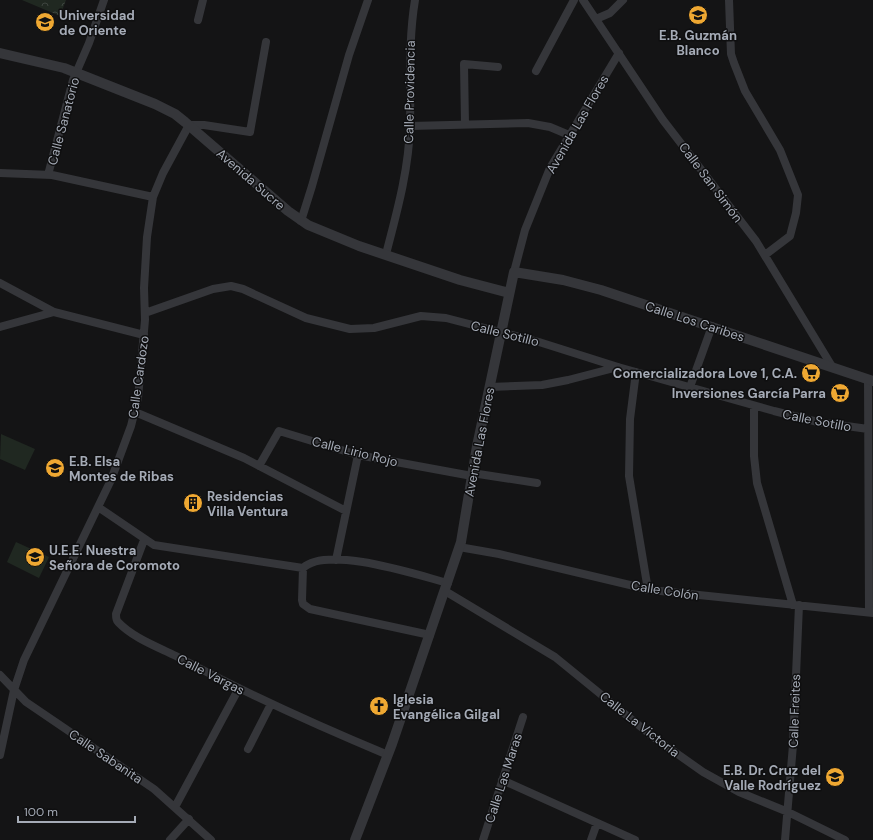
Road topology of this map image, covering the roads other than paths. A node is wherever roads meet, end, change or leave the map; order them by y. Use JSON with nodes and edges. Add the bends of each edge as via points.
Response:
{"nodes":[{"id":1,"x":104,"y":0,"type":"edge"},
{"id":2,"x":203,"y":0,"type":"edge"},
{"id":3,"x":368,"y":0,"type":"edge"},
{"id":4,"x":415,"y":0,"type":"edge"},
{"id":5,"x":574,"y":0,"type":"edge"},
{"id":6,"x":583,"y":0,"type":"edge"},
{"id":7,"x":623,"y":0,"type":"edge"},
{"id":8,"x":730,"y":0,"type":"edge"},
{"id":9,"x":198,"y":20,"type":"dead end"},
{"id":10,"x":596,"y":20,"type":"junction"},
{"id":11,"x":266,"y":42,"type":"dead end"},
{"id":12,"x":0,"y":53,"type":"edge"},
{"id":13,"x":619,"y":53,"type":"junction"},
{"id":14,"x":498,"y":67,"type":"dead end"},
{"id":15,"x":536,"y":71,"type":"dead end"},
{"id":16,"x":76,"y":73,"type":"junction"},
{"id":17,"x":465,"y":124,"type":"junction"},
{"id":18,"x":189,"y":125,"type":"junction"},
{"id":19,"x":410,"y":126,"type":"junction"},
{"id":20,"x":569,"y":134,"type":"junction"},
{"id":21,"x":0,"y":173,"type":"edge"},
{"id":22,"x":48,"y":175,"type":"junction"},
{"id":23,"x":153,"y":197,"type":"junction"},
{"id":24,"x":301,"y":220,"type":"junction"},
{"id":25,"x":386,"y":254,"type":"junction"},
{"id":26,"x":765,"y":255,"type":"junction"},
{"id":27,"x":514,"y":272,"type":"junction"},
{"id":28,"x":0,"y":283,"type":"edge"},
{"id":29,"x":509,"y":293,"type":"junction"},
{"id":30,"x":54,"y":312,"type":"junction"},
{"id":31,"x":145,"y":313,"type":"junction"},
{"id":32,"x":712,"y":326,"type":"junction"},
{"id":33,"x":0,"y":327,"type":"edge"},
{"id":34,"x":500,"y":331,"type":"junction"},
{"id":35,"x":144,"y":334,"type":"junction"},
{"id":36,"x":618,"y":367,"type":"junction"},
{"id":37,"x":833,"y":368,"type":"junction"},
{"id":38,"x":636,"y":372,"type":"junction"},
{"id":39,"x":870,"y":380,"type":"edge"},
{"id":40,"x":489,"y":387,"type":"junction"},
{"id":41,"x":690,"y":387,"type":"junction"},
{"id":42,"x":754,"y":406,"type":"junction"},
{"id":43,"x":136,"y":412,"type":"junction"},
{"id":44,"x":868,"y":429,"type":"junction"},
{"id":45,"x":358,"y":455,"type":"junction"},
{"id":46,"x":259,"y":466,"type":"junction"},
{"id":47,"x":472,"y":474,"type":"junction"},
{"id":48,"x":537,"y":482,"type":"dead end"},
{"id":49,"x":98,"y":508,"type":"junction"},
{"id":50,"x":346,"y":510,"type":"junction"},
{"id":51,"x":144,"y":540,"type":"junction"},
{"id":52,"x":459,"y":547,"type":"junction"},
{"id":53,"x":336,"y":560,"type":"junction"},
{"id":54,"x":303,"y":568,"type":"junction"},
{"id":55,"x":446,"y":587,"type":"junction"},
{"id":56,"x":648,"y":590,"type":"junction"},
{"id":57,"x":796,"y":605,"type":"junction"},
{"id":58,"x":871,"y":612,"type":"edge"},
{"id":59,"x":430,"y":635,"type":"junction"},
{"id":60,"x":0,"y":675,"type":"edge"},
{"id":61,"x":239,"y":688,"type":"junction"},
{"id":62,"x":14,"y":690,"type":"junction"},
{"id":63,"x":271,"y":704,"type":"junction"},
{"id":64,"x":523,"y":717,"type":"dead end"},
{"id":65,"x":248,"y":749,"type":"dead end"},
{"id":66,"x":0,"y":755,"type":"edge"},
{"id":67,"x":388,"y":756,"type":"junction"},
{"id":68,"x":502,"y":780,"type":"junction"},
{"id":69,"x":175,"y":807,"type":"junction"},
{"id":70,"x":788,"y":812,"type":"junction"},
{"id":71,"x":189,"y":819,"type":"junction"},
{"id":72,"x":597,"y":823,"type":"junction"},
{"id":73,"x":170,"y":840,"type":"edge"},
{"id":74,"x":211,"y":840,"type":"edge"},
{"id":75,"x":355,"y":840,"type":"edge"},
{"id":76,"x":483,"y":840,"type":"edge"},
{"id":77,"x":591,"y":840,"type":"edge"},
{"id":78,"x":635,"y":840,"type":"edge"},
{"id":79,"x":785,"y":840,"type":"edge"},
{"id":80,"x":845,"y":840,"type":"edge"}],
"edges":[{"from":1,"to":16,"type":"street","name":"Calle Sanatorio"},
{"from":2,"to":9,"type":"street"},
{"from":3,"to":24,"type":"street","via":[[349,55]]},
{"from":4,"to":19,"type":"street","name":"Calle Providencia","via":[[409,43]]},
{"from":5,"to":15,"type":"street"},
{"from":6,"to":10,"type":"street","name":"Calle San Simón"},
{"from":7,"to":10,"type":"street","via":[[610,13]]},
{"from":8,"to":26,"type":"street","via":[[731,54],[734,63],[745,91],[780,150],[798,195],[790,236]]},
{"from":10,"to":13,"type":"street","name":"Calle San Simón"},
{"from":11,"to":18,"type":"street","via":[[250,132]]},
{"from":12,"to":16,"type":"street","name":"Avenida Sucre","via":[[52,64]]},
{"from":13,"to":20,"type":"street","name":"Avenida Las Flores"},
{"from":13,"to":26,"type":"street","name":"Calle San Simón","via":[[663,120]]},
{"from":14,"to":17,"type":"street","via":[[464,64]]},
{"from":16,"to":18,"type":"street","name":"Avenida Sucre","via":[[168,110]]},
{"from":16,"to":22,"type":"street","name":"Calle Sanatorio","via":[[72,80]]},
{"from":17,"to":19,"type":"street"},
{"from":17,"to":20,"type":"street","via":[[540,124]]},
{"from":18,"to":23,"type":"street","name":"Calle Cardozo"},
{"from":18,"to":24,"type":"street","name":"Avenida Sucre"},
{"from":19,"to":25,"type":"street","name":"Calle Providencia","via":[[400,199]]},
{"from":20,"to":27,"type":"street","name":"Avenida Las Flores","via":[[550,168],[532,210]]},
{"from":21,"to":22,"type":"street"},
{"from":22,"to":23,"type":"street"},
{"from":23,"to":31,"type":"street","name":"Calle Cardozo","via":[[145,272]]},
{"from":24,"to":25,"type":"street","name":"Avenida Sucre","via":[[321,231]]},
{"from":25,"to":29,"type":"street","name":"Avenida Sucre","via":[[460,280]]},
{"from":26,"to":37,"type":"street","name":"Calle San Simón"},
{"from":27,"to":29,"type":"street","name":"Avenida Las Flores"},
{"from":27,"to":32,"type":"street","name":"Calle Los Caribes","via":[[574,283]]},
{"from":28,"to":30,"type":"street"},
{"from":29,"to":34,"type":"street","name":"Avenida Las Flores"},
{"from":30,"to":33,"type":"street"},
{"from":30,"to":35,"type":"street"},
{"from":31,"to":34,"type":"street","name":"Calle Sotillo","via":[[213,289],[231,286],[306,318],[338,327],[374,328],[421,316],[446,318]]},
{"from":31,"to":35,"type":"street","name":"Calle Cardozo"},
{"from":32,"to":37,"type":"street","name":"Calle Los Caribes"},
{"from":32,"to":41,"type":"street"},
{"from":34,"to":36,"type":"street","name":"Calle Sotillo"},
{"from":34,"to":40,"type":"street","name":"Avenida Las Flores"},
{"from":35,"to":43,"type":"street","name":"Calle Cardozo"},
{"from":36,"to":38,"type":"street","name":"Calle Sotillo"},
{"from":36,"to":40,"type":"street","via":[[542,385]]},
{"from":37,"to":39,"type":"street","name":"Calle Los Caribes"},
{"from":38,"to":41,"type":"street","name":"Calle Sotillo"},
{"from":38,"to":56,"type":"street","via":[[630,425],[629,476]]},
{"from":39,"to":44,"type":"street"},
{"from":40,"to":47,"type":"street","name":"Avenida Las Flores"},
{"from":41,"to":42,"type":"street","name":"Calle Sotillo"},
{"from":42,"to":44,"type":"street","name":"Calle Sotillo","via":[[818,422]]},
{"from":42,"to":57,"type":"street","name":"Calle Freites","via":[[757,483]]},
{"from":43,"to":46,"type":"street"},
{"from":43,"to":49,"type":"street","name":"Calle Cardozo","via":[[117,467]]},
{"from":44,"to":58,"type":"street"},
{"from":45,"to":46,"type":"street","name":"Calle Lirio Rojo","via":[[279,431]]},
{"from":45,"to":47,"type":"street","name":"Calle Lirio Rojo"},
{"from":45,"to":50,"type":"street"},
{"from":46,"to":50,"type":"street"},
{"from":47,"to":48,"type":"street","name":"Calle Lirio Rojo"},
{"from":47,"to":52,"type":"street","name":"Avenida Las Flores"},
{"from":49,"to":51,"type":"street"},
{"from":49,"to":62,"type":"street","name":"Calle Cardozo","via":[[24,660]]},
{"from":50,"to":53,"type":"street"},
{"from":51,"to":54,"type":"street","via":[[159,546]]},
{"from":51,"to":61,"type":"street","name":"Calle Vargas","via":[[118,609],[117,621],[145,640]]},
{"from":52,"to":55,"type":"street","name":"Avenida Las Flores"},
{"from":52,"to":56,"type":"street","name":"Calle Colón","via":[[499,554]]},
{"from":53,"to":54,"type":"street","name":"Calle La Victoria","via":[[309,562]]},
{"from":53,"to":55,"type":"street","name":"Calle La Victoria","via":[[372,563]]},
{"from":54,"to":59,"type":"street","via":[[302,600],[310,609]]},
{"from":55,"to":59,"type":"street","name":"Avenida Las Flores"},
{"from":55,"to":70,"type":"street","name":"Calle La Victoria","via":[[555,658],[652,736],[702,772],[739,792]]},
{"from":56,"to":57,"type":"street","name":"Calle Colón"},
{"from":57,"to":58,"type":"street","name":"Calle Colón"},
{"from":57,"to":70,"type":"street","name":"Calle Freites","via":[[793,745]]},
{"from":59,"to":67,"type":"street","name":"Avenida Las Flores"},
{"from":60,"to":62,"type":"street","name":"Calle Sabanita"},
{"from":61,"to":63,"type":"street","name":"Calle Vargas"},
{"from":61,"to":69,"type":"street"},
{"from":62,"to":66,"type":"street","name":"Calle Cardozo"},
{"from":62,"to":69,"type":"street","name":"Calle Sabanita","via":[[26,702],[127,769]]},
{"from":63,"to":65,"type":"street"},
{"from":63,"to":67,"type":"street","name":"Calle Vargas"},
{"from":64,"to":68,"type":"street","name":"Calle Las Maras"},
{"from":67,"to":75,"type":"street","name":"Avenida Las Flores"},
{"from":68,"to":72,"type":"street"},
{"from":68,"to":76,"type":"street","name":"Calle Las Maras"},
{"from":69,"to":71,"type":"street","name":"Calle Sabanita"},
{"from":70,"to":79,"type":"street","name":"Calle Freites"},
{"from":70,"to":80,"type":"street","name":"Calle La Victoria"},
{"from":71,"to":73,"type":"street"},
{"from":71,"to":74,"type":"street","name":"Calle Sabanita"},
{"from":72,"to":77,"type":"street"},
{"from":72,"to":78,"type":"street"}]}
